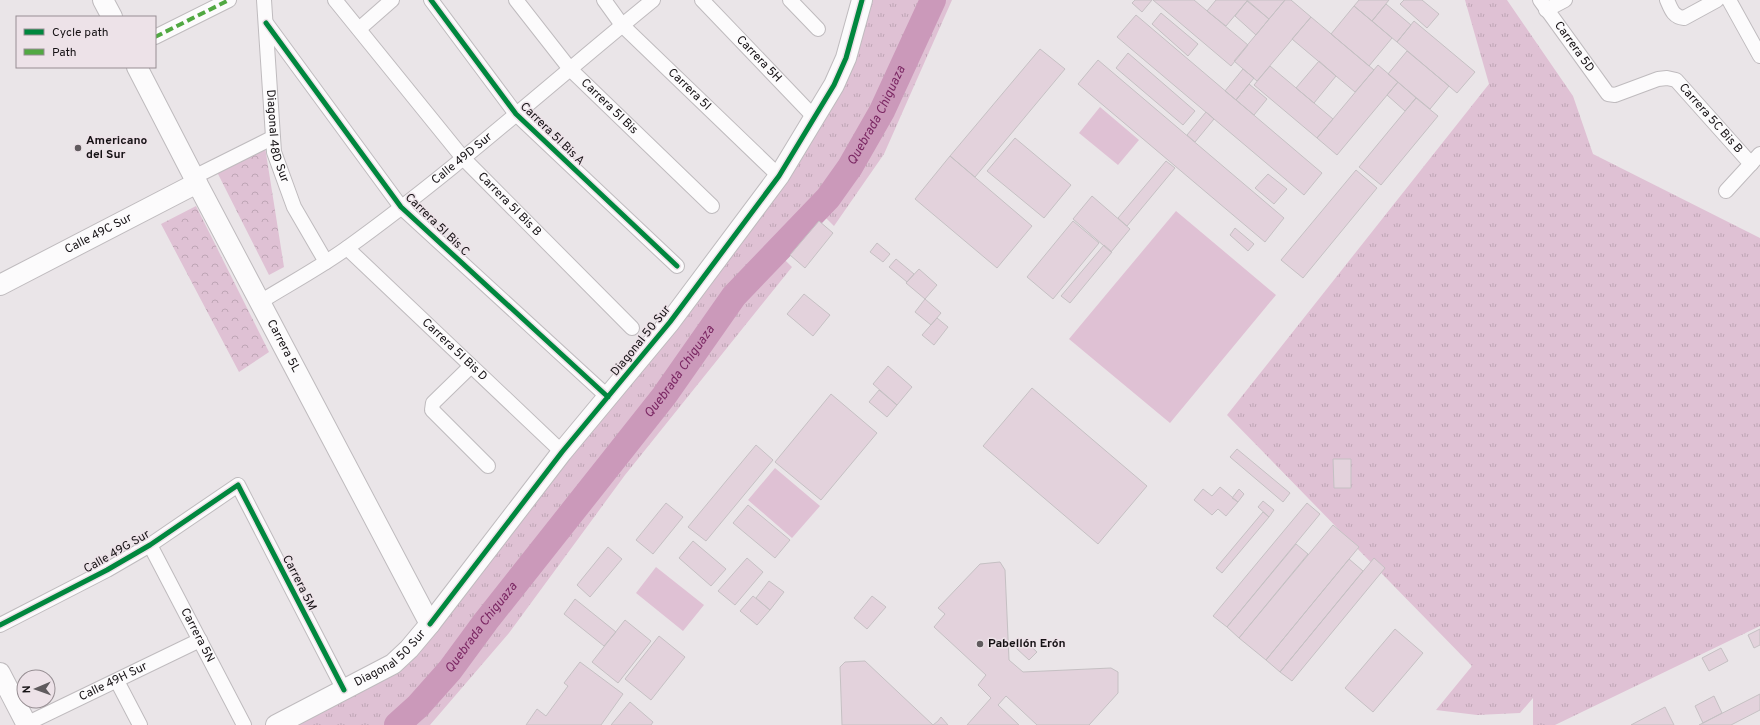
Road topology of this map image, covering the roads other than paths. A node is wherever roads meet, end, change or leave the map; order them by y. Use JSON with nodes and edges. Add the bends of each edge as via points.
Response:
{"nodes":[{"id":1,"x":103,"y":0,"type":"edge"},
{"id":2,"x":229,"y":0,"type":"edge"},
{"id":3,"x":264,"y":0,"type":"edge"},
{"id":4,"x":335,"y":0,"type":"edge"},
{"id":5,"x":392,"y":0,"type":"edge"},
{"id":6,"x":431,"y":0,"type":"edge"},
{"id":7,"x":516,"y":0,"type":"edge"},
{"id":8,"x":604,"y":0,"type":"edge"},
{"id":9,"x":652,"y":0,"type":"edge"},
{"id":10,"x":702,"y":0,"type":"edge"},
{"id":11,"x":790,"y":0,"type":"edge"},
{"id":12,"x":862,"y":0,"type":"edge"},
{"id":13,"x":1565,"y":0,"type":"edge"},
{"id":14,"x":1667,"y":0,"type":"edge"},
{"id":15,"x":1717,"y":0,"type":"edge"},
{"id":16,"x":1729,"y":0,"type":"edge"},
{"id":17,"x":1543,"y":5,"type":"edge"},
{"id":18,"x":111,"y":16,"type":"edge"},
{"id":19,"x":266,"y":23,"type":"junction"},
{"id":20,"x":622,"y":25,"type":"junction"},
{"id":21,"x":359,"y":29,"type":"junction"},
{"id":22,"x":818,"y":29,"type":"dead end"},
{"id":23,"x":156,"y":36,"type":"edge"},
{"id":24,"x":1760,"y":56,"type":"edge"},
{"id":25,"x":139,"y":68,"type":"edge"},
{"id":26,"x":570,"y":69,"type":"junction"},
{"id":27,"x":1667,"y":78,"type":"joint"},
{"id":28,"x":516,"y":114,"type":"junction"},
{"id":29,"x":816,"y":118,"type":"junction"},
{"id":30,"x":272,"y":138,"type":"junction"},
{"id":31,"x":463,"y":158,"type":"junction"},
{"id":32,"x":1755,"y":159,"type":"edge"},
{"id":33,"x":779,"y":176,"type":"junction"},
{"id":34,"x":195,"y":180,"type":"junction"},
{"id":35,"x":1726,"y":191,"type":"dead end"},
{"id":36,"x":712,"y":206,"type":"dead end"},
{"id":37,"x":401,"y":207,"type":"junction"},
{"id":38,"x":347,"y":248,"type":"junction"},
{"id":39,"x":326,"y":262,"type":"junction"},
{"id":40,"x":677,"y":266,"type":"dead end"},
{"id":41,"x":0,"y":285,"type":"edge"},
{"id":42,"x":260,"y":302,"type":"junction"},
{"id":43,"x":632,"y":328,"type":"dead end"},
{"id":44,"x":471,"y":366,"type":"junction"},
{"id":45,"x":608,"y":397,"type":"junction"},
{"id":46,"x":562,"y":452,"type":"junction"},
{"id":47,"x":488,"y":466,"type":"dead end"},
{"id":48,"x":238,"y":485,"type":"joint"},
{"id":49,"x":150,"y":545,"type":"junction"},
{"id":50,"x":430,"y":624,"type":"junction"},
{"id":51,"x":0,"y":625,"type":"edge"},
{"id":52,"x":200,"y":640,"type":"junction"},
{"id":53,"x":0,"y":673,"type":"edge"},
{"id":54,"x":116,"y":681,"type":"junction"},
{"id":55,"x":344,"y":690,"type":"junction"},
{"id":56,"x":26,"y":725,"type":"edge"},
{"id":57,"x":140,"y":725,"type":"edge"},
{"id":58,"x":244,"y":725,"type":"edge"},
{"id":59,"x":276,"y":725,"type":"edge"}],
"edges":[{"from":1,"to":18,"type":"street"},
{"from":2,"to":23,"type":"street"},
{"from":3,"to":19,"type":"street","name":"Diagonal 48D Sur"},
{"from":4,"to":21,"type":"street","name":"Carrera 5I Bis B"},
{"from":5,"to":21,"type":"street"},
{"from":6,"to":28,"type":"street","name":"Carrera 5I Bis A"},
{"from":7,"to":26,"type":"street","name":"Carrera 5I Bis"},
{"from":8,"to":20,"type":"street","name":"Carrera 5I"},
{"from":9,"to":20,"type":"street","name":"Calle 49D Sur"},
{"from":10,"to":29,"type":"street","name":"Carrera 5H"},
{"from":11,"to":22,"type":"street"},
{"from":12,"to":29,"type":"street","name":"Diagonal 50 Sur","via":[[846,58]]},
{"from":13,"to":17,"type":"street"},
{"from":14,"to":15,"type":"street","via":[[1672,12],[1684,18]]},
{"from":16,"to":24,"type":"street"},
{"from":17,"to":27,"type":"street","name":"Carrera 5D","via":[[1608,94],[1615,95]]},
{"from":19,"to":30,"type":"street","name":"Diagonal 48D Sur"},
{"from":19,"to":37,"type":"street","name":"Carrera 5I Bis C"},
{"from":20,"to":26,"type":"street","name":"Calle 49D Sur"},
{"from":20,"to":33,"type":"street","name":"Carrera 5I"},
{"from":21,"to":31,"type":"street","name":"Carrera 5I Bis B"},
{"from":25,"to":34,"type":"street","name":"Carrera 5L"},
{"from":26,"to":28,"type":"street","name":"Calle 49D Sur"},
{"from":26,"to":36,"type":"street","name":"Carrera 5I Bis"},
{"from":27,"to":32,"type":"street","name":"Carrera 5C Bis B","via":[[1676,80]]},
{"from":28,"to":31,"type":"street","name":"Calle 49D Sur"},
{"from":28,"to":40,"type":"street","name":"Carrera 5I Bis A"},
{"from":29,"to":33,"type":"street","name":"Diagonal 50 Sur"},
{"from":30,"to":34,"type":"street","name":"Calle 49C Sur"},
{"from":30,"to":39,"type":"street","name":"Diagonal 48D Sur","via":[[274,152],[294,207]]},
{"from":31,"to":37,"type":"street","name":"Calle 49D Sur"},
{"from":31,"to":43,"type":"street","name":"Carrera 5I Bis B"},
{"from":32,"to":35,"type":"street"},
{"from":33,"to":45,"type":"street","name":"Diagonal 50 Sur","via":[[670,322]]},
{"from":34,"to":41,"type":"street","name":"Calle 49C Sur"},
{"from":34,"to":42,"type":"street","name":"Carrera 5L"},
{"from":37,"to":38,"type":"street","name":"Calle 49D Sur"},
{"from":37,"to":45,"type":"street","name":"Carrera 5I Bis C"},
{"from":38,"to":39,"type":"street","name":"Calle 49D Sur"},
{"from":38,"to":44,"type":"street","name":"Carrera 5I Bis D"},
{"from":39,"to":42,"type":"street","name":"Calle 49D Sur"},
{"from":42,"to":50,"type":"street","name":"Carrera 5L"},
{"from":44,"to":46,"type":"street","name":"Carrera 5I Bis D"},
{"from":44,"to":47,"type":"street","via":[[433,402],[432,410]]},
{"from":45,"to":46,"type":"street","name":"Diagonal 50 Sur"},
{"from":46,"to":50,"type":"street","name":"Diagonal 50 Sur"},
{"from":48,"to":49,"type":"street","name":"Calle 49G Sur"},
{"from":48,"to":55,"type":"street","name":"Carrera 5M"},
{"from":49,"to":51,"type":"street","name":"Calle 49G Sur"},
{"from":49,"to":52,"type":"street","name":"Carrera 5N"},
{"from":50,"to":55,"type":"street","name":"Diagonal 50 Sur","via":[[393,664]]},
{"from":52,"to":54,"type":"street","name":"Calle 49H Sur"},
{"from":52,"to":58,"type":"street","name":"Carrera 5N"},
{"from":53,"to":56,"type":"street"},
{"from":54,"to":56,"type":"street","name":"Calle 49H Sur"},
{"from":54,"to":57,"type":"street"},
{"from":55,"to":59,"type":"street","name":"Diagonal 50 Sur"}]}
